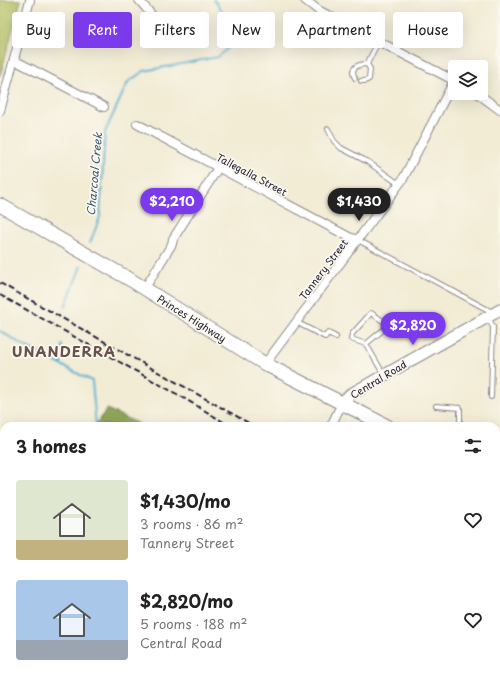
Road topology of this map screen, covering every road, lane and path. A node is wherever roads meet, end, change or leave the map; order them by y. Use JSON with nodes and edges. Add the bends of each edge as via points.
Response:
{"nodes":[{"id":1,"x":30,"y":0,"type":"edge"},
{"id":2,"x":140,"y":0,"type":"edge"},
{"id":3,"x":304,"y":0,"type":"edge"},
{"id":4,"x":150,"y":12,"type":"edge"},
{"id":5,"x":322,"y":12,"type":"edge"},
{"id":6,"x":385,"y":46,"type":"edge"},
{"id":7,"x":375,"y":48,"type":"edge"},
{"id":8,"x":14,"y":60,"type":"junction"},
{"id":9,"x":367,"y":64,"type":"junction"},
{"id":10,"x":448,"y":77,"type":"edge"},
{"id":11,"x":355,"y":78,"type":"dead end"},
{"id":12,"x":361,"y":81,"type":"dead end"},
{"id":13,"x":448,"y":94,"type":"edge"},
{"id":14,"x":486,"y":100,"type":"edge"},
{"id":15,"x":104,"y":107,"type":"dead end"},
{"id":16,"x":500,"y":110,"type":"edge"},
{"id":17,"x":0,"y":111,"type":"edge"},
{"id":18,"x":137,"y":124,"type":"dead end"},
{"id":19,"x":328,"y":129,"type":"dead end"},
{"id":20,"x":218,"y":168,"type":"junction"},
{"id":21,"x":399,"y":184,"type":"junction"},
{"id":22,"x":0,"y":205,"type":"edge"},
{"id":23,"x":358,"y":240,"type":"junction"},
{"id":24,"x":145,"y":288,"type":"junction"},
{"id":25,"x":494,"y":313,"type":"edge"},
{"id":26,"x":296,"y":322,"type":"junction"},
{"id":27,"x":336,"y":337,"type":"dead end"},
{"id":28,"x":366,"y":344,"type":"junction"},
{"id":29,"x":266,"y":364,"type":"junction"},
{"id":30,"x":384,"y":375,"type":"junction"},
{"id":31,"x":492,"y":397,"type":"dead end"},
{"id":32,"x":342,"y":403,"type":"junction"},
{"id":33,"x":436,"y":406,"type":"dead end"},
{"id":34,"x":333,"y":422,"type":"edge"},
{"id":35,"x":378,"y":422,"type":"edge"},
{"id":36,"x":460,"y":422,"type":"edge"}],
"edges":[{"from":1,"to":8,"type":"street"},
{"from":2,"to":4,"type":"street"},
{"from":3,"to":5,"type":"street"},
{"from":6,"to":10,"type":"street"},
{"from":7,"to":9,"type":"lane"},
{"from":8,"to":15,"type":"street"},
{"from":8,"to":17,"type":"street"},
{"from":9,"to":11,"type":"lane","via":[[355,67]]},
{"from":9,"to":12,"type":"lane","via":[[370,69],[369,79]]},
{"from":13,"to":21,"type":"street","name":"Tannery Street"},
{"from":14,"to":16,"type":"street"},
{"from":18,"to":20,"type":"street","name":"Tallegalla Street"},
{"from":19,"to":21,"type":"lane","via":[[341,148],[368,162]]},
{"from":20,"to":23,"type":"street","name":"Tallegalla Street"},
{"from":20,"to":24,"type":"street","via":[[173,238],[172,244]]},
{"from":21,"to":23,"type":"street","name":"Tannery Street"},
{"from":22,"to":24,"type":"main road","name":"Princes Highway"},
{"from":23,"to":25,"type":"lane"},
{"from":23,"to":26,"type":"street","name":"Tannery Street"},
{"from":24,"to":29,"type":"main road","name":"Princes Highway"},
{"from":25,"to":30,"type":"street","name":"Central Road"},
{"from":25,"to":31,"type":"lane"},
{"from":26,"to":27,"type":"lane","via":[[325,338],[328,333]]},
{"from":26,"to":29,"type":"street","name":"Tannery Street"},
{"from":28,"to":28,"type":"lane","via":[[351,339],[352,334],[371,313],[389,325]]},
{"from":28,"to":30,"type":"lane"},
{"from":29,"to":32,"type":"main road","name":"Princes Highway"},
{"from":30,"to":32,"type":"street","name":"Central Road","via":[[351,394]]},
{"from":32,"to":34,"type":"street"},
{"from":32,"to":35,"type":"main road","name":"Princes Highway"},
{"from":33,"to":36,"type":"lane","via":[[460,408]]}]}
